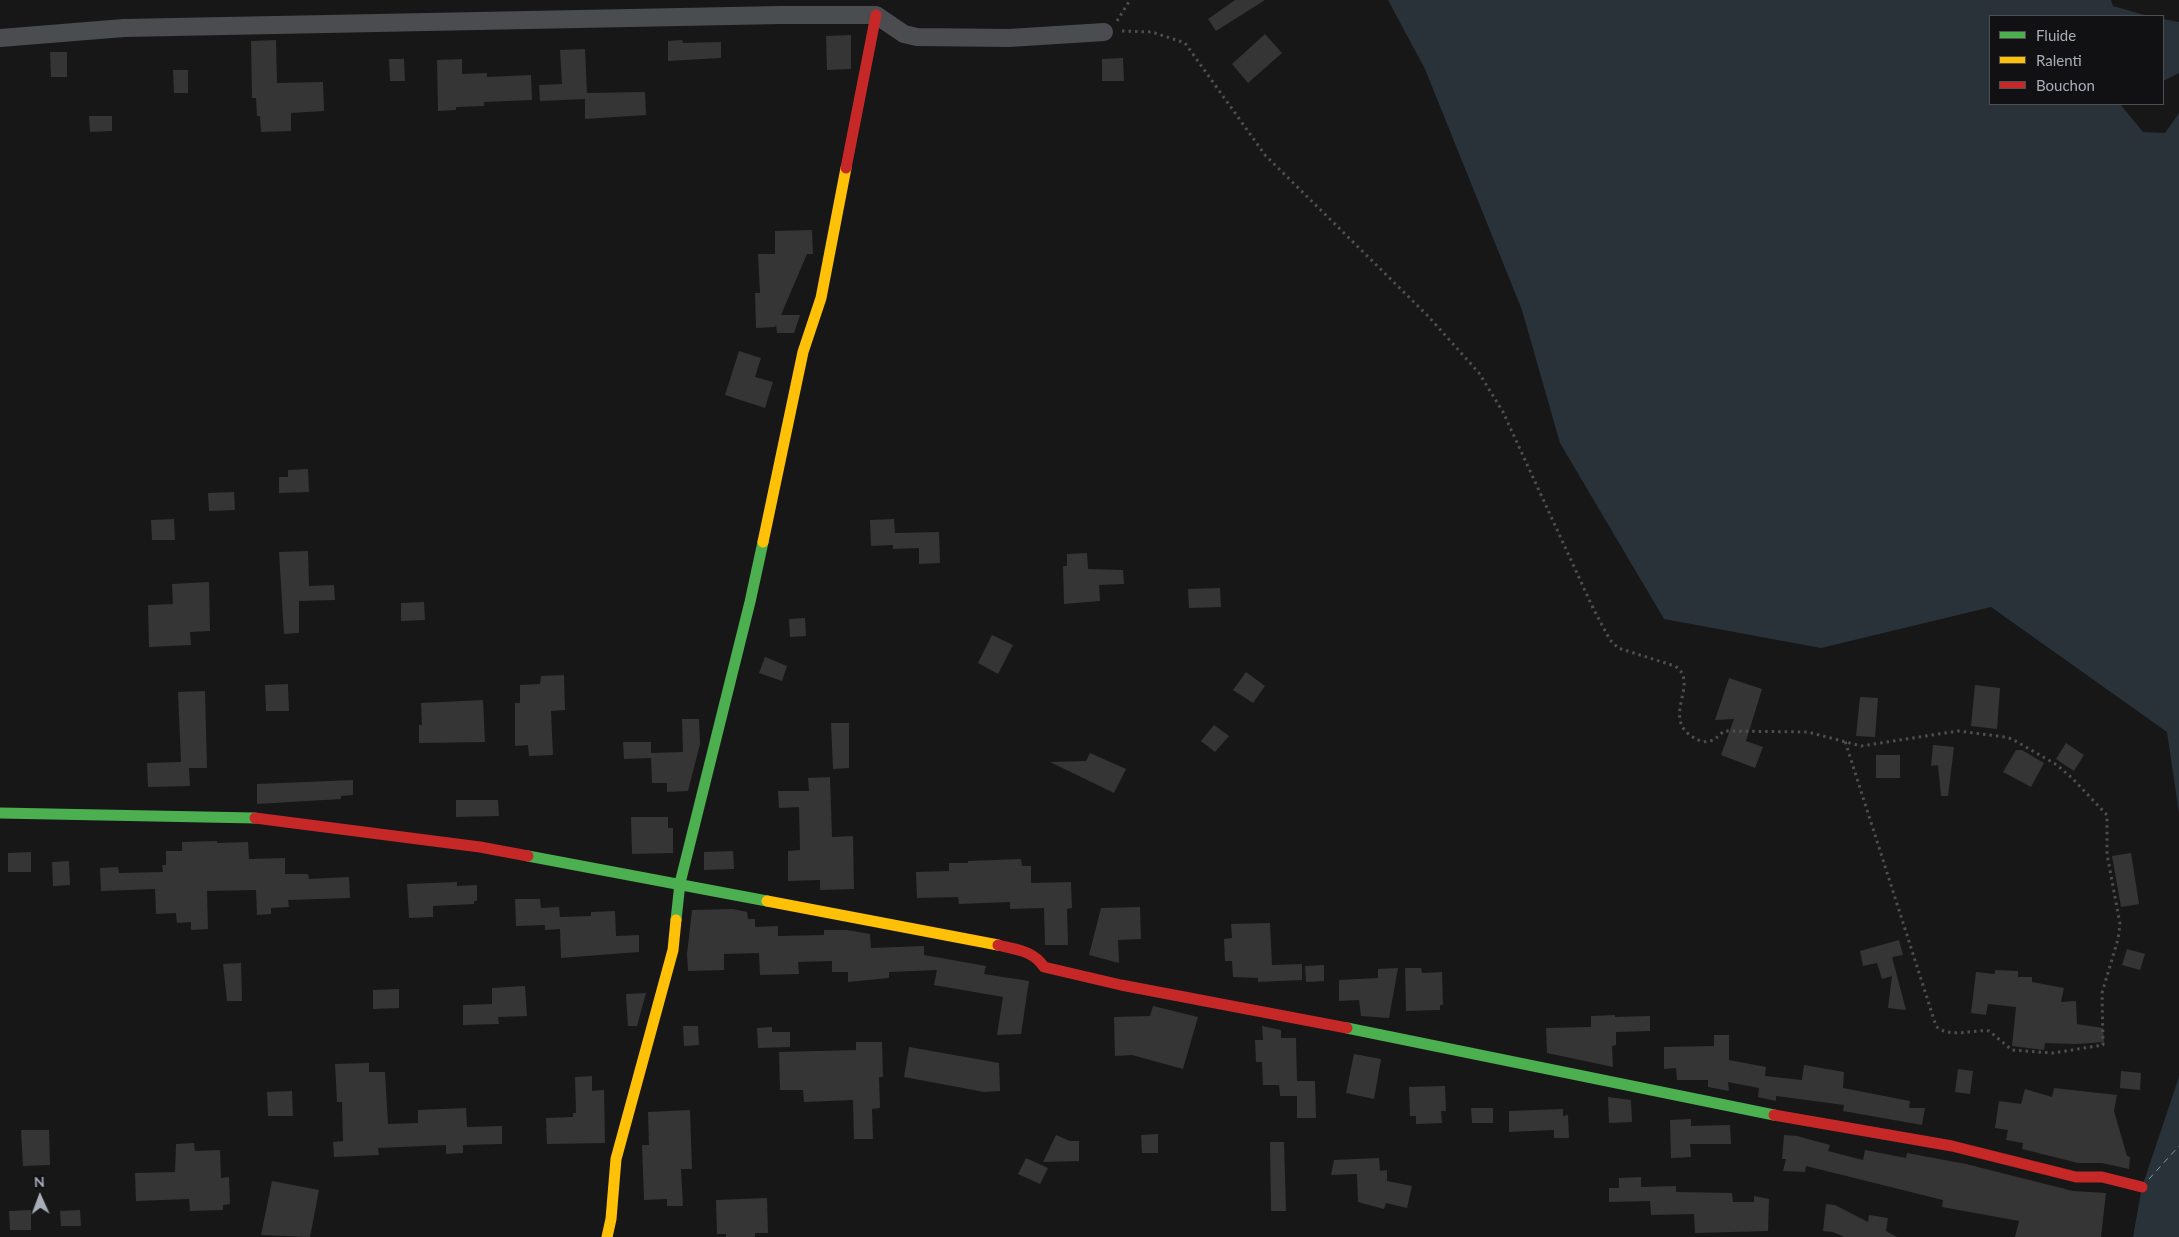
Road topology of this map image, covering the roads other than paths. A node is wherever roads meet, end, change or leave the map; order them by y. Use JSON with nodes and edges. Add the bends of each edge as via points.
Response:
{"nodes":[{"id":1,"x":876,"y":16,"type":"junction"},
{"id":2,"x":1104,"y":32,"type":"road end"},
{"id":3,"x":0,"y":38,"type":"edge"},
{"id":4,"x":0,"y":813,"type":"edge"},
{"id":5,"x":680,"y":883,"type":"junction"},
{"id":6,"x":2142,"y":1187,"type":"dead end"},
{"id":7,"x":607,"y":1237,"type":"edge"}],
"edges":[{"from":1,"to":2,"type":"street","via":[[904,34],[917,37],[1009,38]]},
{"from":1,"to":3,"type":"street","via":[[761,15],[143,27]]},
{"from":1,"to":5,"type":"street","via":[[821,298],[805,344],[750,602]]},
{"from":4,"to":5,"type":"street","via":[[262,818],[480,847]]},
{"from":5,"to":6,"type":"street","via":[[962,937],[1030,953],[1044,967],[1121,985],[1424,1042],[1778,1116],[1952,1146],[2076,1177],[2102,1177]]},
{"from":5,"to":7,"type":"street","via":[[673,950],[616,1159]]}]}
